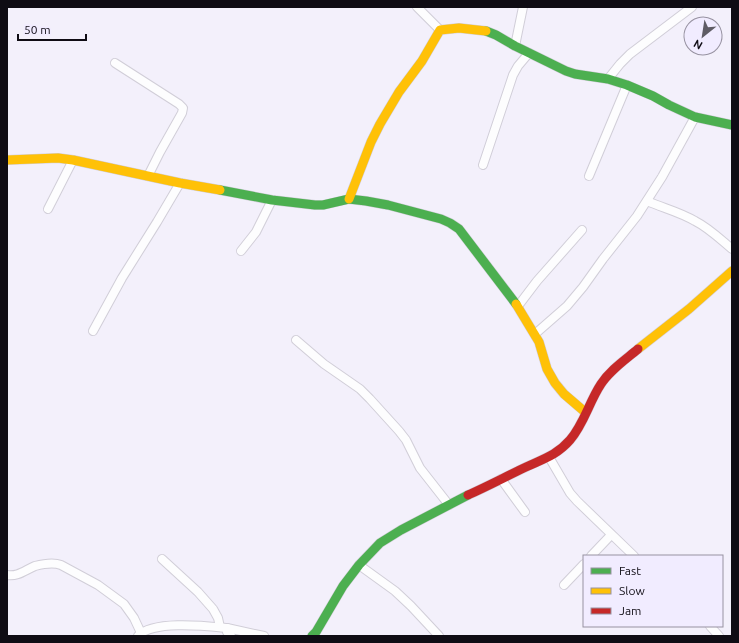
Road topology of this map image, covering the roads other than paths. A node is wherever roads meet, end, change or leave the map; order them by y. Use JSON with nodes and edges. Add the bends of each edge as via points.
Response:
{"nodes":[{"id":1,"x":417,"y":7,"type":"edge"},
{"id":2,"x":523,"y":7,"type":"edge"},
{"id":3,"x":692,"y":7,"type":"edge"},
{"id":4,"x":437,"y":34,"type":"junction"},
{"id":5,"x":515,"y":46,"type":"junction"},
{"id":6,"x":527,"y":56,"type":"junction"},
{"id":7,"x":115,"y":63,"type":"dead end"},
{"id":8,"x":608,"y":79,"type":"junction"},
{"id":9,"x":625,"y":90,"type":"junction"},
{"id":10,"x":692,"y":123,"type":"junction"},
{"id":11,"x":732,"y":125,"type":"edge"},
{"id":12,"x":7,"y":160,"type":"edge"},
{"id":13,"x":73,"y":160,"type":"junction"},
{"id":14,"x":483,"y":165,"type":"dead end"},
{"id":15,"x":148,"y":176,"type":"junction"},
{"id":16,"x":589,"y":176,"type":"dead end"},
{"id":17,"x":180,"y":183,"type":"junction"},
{"id":18,"x":349,"y":199,"type":"junction"},
{"id":19,"x":272,"y":200,"type":"junction"},
{"id":20,"x":647,"y":201,"type":"junction"},
{"id":21,"x":48,"y":209,"type":"dead end"},
{"id":22,"x":582,"y":230,"type":"dead end"},
{"id":23,"x":732,"y":249,"type":"edge"},
{"id":24,"x":242,"y":251,"type":"dead end"},
{"id":25,"x":732,"y":271,"type":"edge"},
{"id":26,"x":518,"y":306,"type":"junction"},
{"id":27,"x":93,"y":331,"type":"dead end"},
{"id":28,"x":535,"y":334,"type":"junction"},
{"id":29,"x":296,"y":340,"type":"dead end"},
{"id":30,"x":585,"y":412,"type":"junction"},
{"id":31,"x":549,"y":457,"type":"junction"},
{"id":32,"x":501,"y":479,"type":"junction"},
{"id":33,"x":449,"y":505,"type":"junction"},
{"id":34,"x":525,"y":512,"type":"dead end"},
{"id":35,"x":611,"y":535,"type":"junction"},
{"id":36,"x":592,"y":555,"type":"edge"},
{"id":37,"x":633,"y":555,"type":"edge"},
{"id":38,"x":162,"y":559,"type":"dead end"},
{"id":39,"x":359,"y":565,"type":"junction"},
{"id":40,"x":583,"y":565,"type":"edge"},
{"id":41,"x":7,"y":576,"type":"edge"},
{"id":42,"x":564,"y":585,"type":"dead end"},
{"id":43,"x":223,"y":627,"type":"junction"},
{"id":44,"x":711,"y":627,"type":"edge"},
{"id":45,"x":139,"y":634,"type":"edge"},
{"id":46,"x":231,"y":636,"type":"edge"},
{"id":47,"x":264,"y":636,"type":"edge"},
{"id":48,"x":312,"y":636,"type":"edge"},
{"id":49,"x":439,"y":636,"type":"edge"},
{"id":50,"x":719,"y":636,"type":"edge"}],
"edges":[{"from":1,"to":4,"type":"street"},
{"from":2,"to":5,"type":"street"},
{"from":3,"to":8,"type":"street","via":[[630,54]]},
{"from":4,"to":5,"type":"street","via":[[459,28],[486,31]]},
{"from":4,"to":18,"type":"street","via":[[380,124]]},
{"from":5,"to":6,"type":"street"},
{"from":6,"to":8,"type":"street","via":[[575,74]]},
{"from":6,"to":14,"type":"street","via":[[513,75]]},
{"from":7,"to":15,"type":"street","via":[[183,108]]},
{"from":8,"to":9,"type":"street"},
{"from":9,"to":10,"type":"street","via":[[653,96]]},
{"from":9,"to":16,"type":"street"},
{"from":10,"to":11,"type":"street"},
{"from":10,"to":20,"type":"street"},
{"from":12,"to":13,"type":"street"},
{"from":13,"to":15,"type":"street"},
{"from":13,"to":21,"type":"street"},
{"from":15,"to":17,"type":"street"},
{"from":17,"to":19,"type":"street"},
{"from":17,"to":27,"type":"street"},
{"from":18,"to":19,"type":"street","via":[[323,205]]},
{"from":18,"to":26,"type":"street","via":[[388,205],[450,223],[470,243]]},
{"from":19,"to":24,"type":"street","via":[[256,232]]},
{"from":20,"to":23,"type":"street","via":[[687,216]]},
{"from":20,"to":28,"type":"street","via":[[568,306]]},
{"from":22,"to":26,"type":"street"},
{"from":25,"to":30,"type":"street","via":[[695,305],[613,369]]},
{"from":26,"to":28,"type":"street"},
{"from":28,"to":30,"type":"street","via":[[555,384]]},
{"from":29,"to":33,"type":"street","via":[[324,364],[360,389],[374,403],[406,440],[420,468]]},
{"from":30,"to":31,"type":"street","via":[[570,440]]},
{"from":31,"to":32,"type":"street"},
{"from":31,"to":35,"type":"street","via":[[577,501]]},
{"from":32,"to":33,"type":"street"},
{"from":32,"to":34,"type":"street"},
{"from":33,"to":39,"type":"street","via":[[380,544]]},
{"from":35,"to":36,"type":"street"},
{"from":35,"to":37,"type":"street"},
{"from":38,"to":43,"type":"street","via":[[198,592],[213,609]]},
{"from":39,"to":48,"type":"street"},
{"from":39,"to":49,"type":"street","via":[[411,606]]},
{"from":40,"to":42,"type":"street"},
{"from":41,"to":45,"type":"street","via":[[51,563],[61,565],[98,585],[124,604],[134,618]]},
{"from":43,"to":45,"type":"street","via":[[161,626]]},
{"from":43,"to":46,"type":"street"},
{"from":43,"to":47,"type":"street"},
{"from":44,"to":50,"type":"street"}]}
